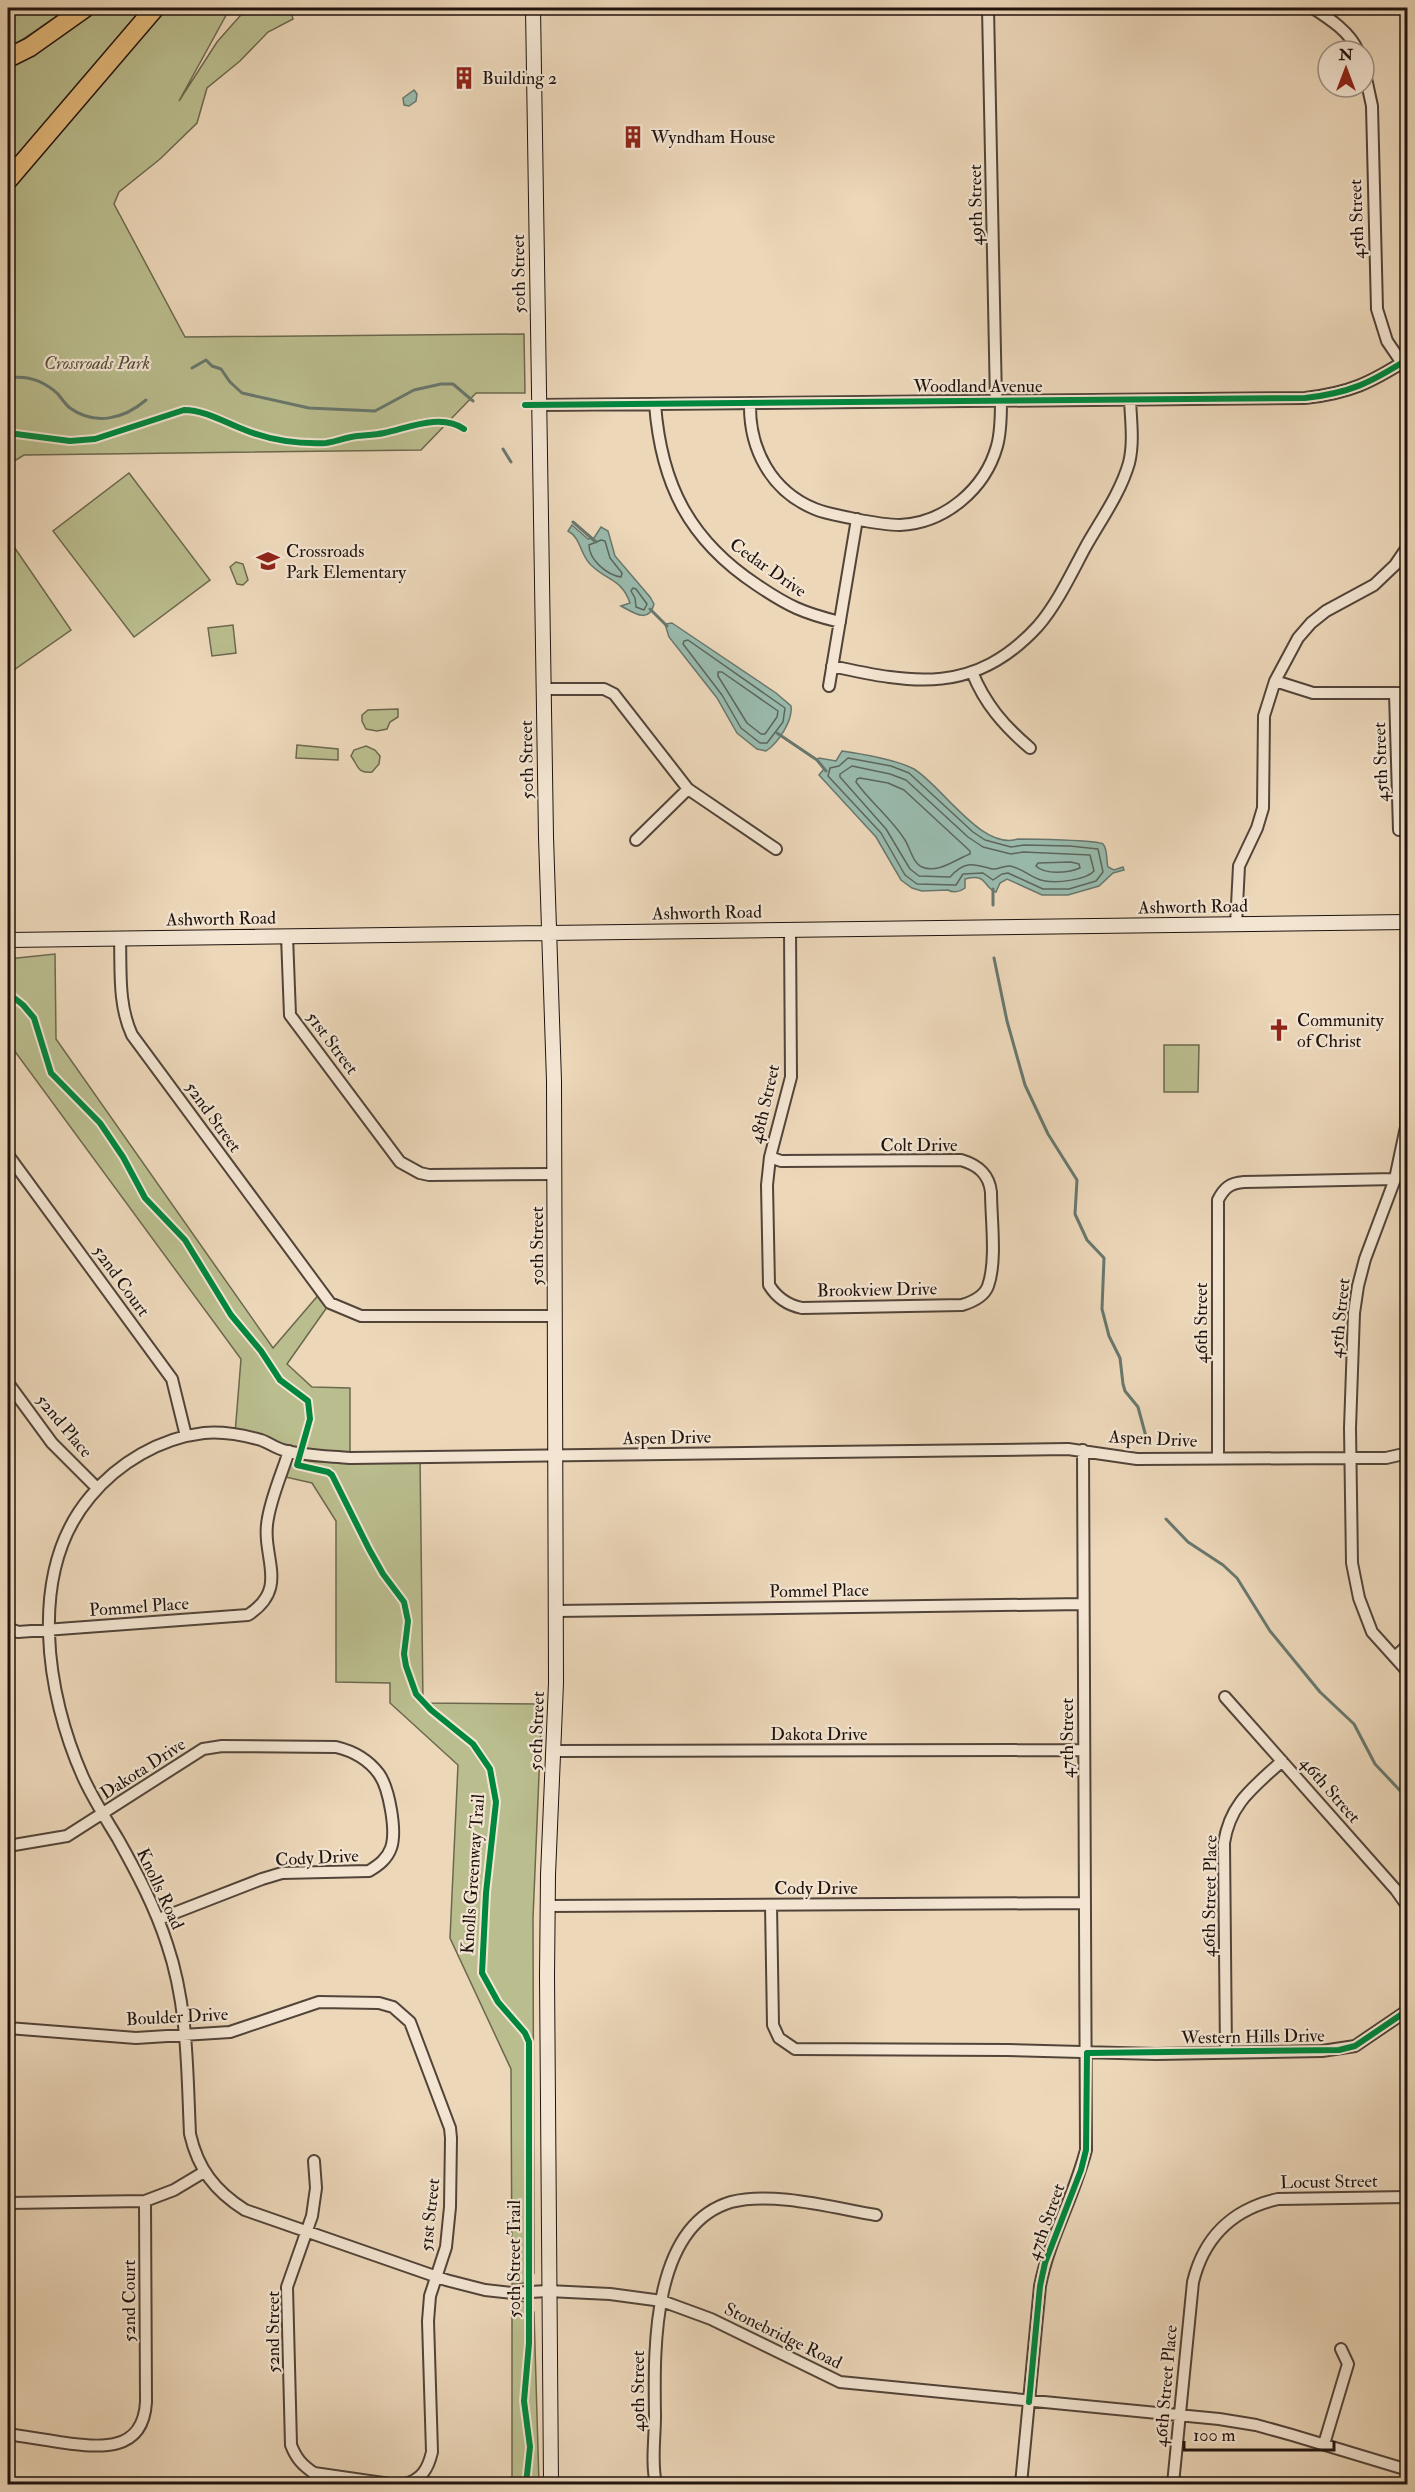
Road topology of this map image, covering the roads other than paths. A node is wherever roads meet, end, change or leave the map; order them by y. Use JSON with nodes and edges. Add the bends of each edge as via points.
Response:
{"nodes":[{"id":1,"x":85,"y":8,"type":"edge"},
{"id":2,"x":155,"y":8,"type":"edge"},
{"id":3,"x":533,"y":8,"type":"edge"},
{"id":4,"x":988,"y":8,"type":"edge"},
{"id":5,"x":1313,"y":8,"type":"edge"},
{"id":6,"x":1350,"y":39,"type":"edge"},
{"id":7,"x":8,"y":58,"type":"edge"},
{"id":8,"x":1370,"y":99,"type":"edge"},
{"id":9,"x":8,"y":180,"type":"edge"},
{"id":10,"x":1405,"y":364,"type":"edge"},
{"id":11,"x":1130,"y":400,"type":"junction"},
{"id":12,"x":999,"y":401,"type":"junction"},
{"id":13,"x":750,"y":403,"type":"junction"},
{"id":14,"x":655,"y":404,"type":"junction"},
{"id":15,"x":539,"y":405,"type":"junction"},
{"id":16,"x":857,"y":519,"type":"junction"},
{"id":17,"x":1407,"y":546,"type":"edge"},
{"id":18,"x":840,"y":622,"type":"junction"},
{"id":19,"x":832,"y":666,"type":"junction"},
{"id":20,"x":972,"y":672,"type":"junction"},
{"id":21,"x":1275,"y":681,"type":"junction"},
{"id":22,"x":829,"y":686,"type":"dead end"},
{"id":23,"x":544,"y":689,"type":"junction"},
{"id":24,"x":1395,"y":693,"type":"junction"},
{"id":25,"x":1407,"y":693,"type":"edge"},
{"id":26,"x":1030,"y":748,"type":"dead end"},
{"id":27,"x":688,"y":789,"type":"junction"},
{"id":28,"x":1399,"y":830,"type":"dead end"},
{"id":29,"x":636,"y":840,"type":"dead end"},
{"id":30,"x":777,"y":849,"type":"dead end"},
{"id":31,"x":1407,"y":922,"type":"edge"},
{"id":32,"x":1236,"y":925,"type":"junction"},
{"id":33,"x":790,"y":930,"type":"junction"},
{"id":34,"x":550,"y":933,"type":"junction"},
{"id":35,"x":287,"y":936,"type":"junction"},
{"id":36,"x":120,"y":938,"type":"junction"},
{"id":37,"x":8,"y":940,"type":"edge"},
{"id":38,"x":770,"y":1157,"type":"junction"},
{"id":39,"x":10,"y":1162,"type":"edge"},
{"id":40,"x":554,"y":1174,"type":"junction"},
{"id":41,"x":1395,"y":1179,"type":"junction"},
{"id":42,"x":769,"y":1285,"type":"joint"},
{"id":43,"x":987,"y":1287,"type":"joint"},
{"id":44,"x":555,"y":1316,"type":"junction"},
{"id":45,"x":8,"y":1383,"type":"edge"},
{"id":46,"x":186,"y":1436,"type":"junction"},
{"id":47,"x":1083,"y":1450,"type":"junction"},
{"id":48,"x":290,"y":1451,"type":"junction"},
{"id":49,"x":1407,"y":1453,"type":"edge"},
{"id":50,"x":555,"y":1456,"type":"junction"},
{"id":51,"x":1218,"y":1458,"type":"junction"},
{"id":52,"x":1351,"y":1458,"type":"junction"},
{"id":53,"x":97,"y":1488,"type":"junction"},
{"id":54,"x":1083,"y":1604,"type":"junction"},
{"id":55,"x":556,"y":1611,"type":"junction"},
{"id":56,"x":8,"y":1628,"type":"edge"},
{"id":57,"x":50,"y":1629,"type":"junction"},
{"id":58,"x":1407,"y":1645,"type":"edge"},
{"id":59,"x":1395,"y":1657,"type":"junction"},
{"id":60,"x":1407,"y":1672,"type":"edge"},
{"id":61,"x":1225,"y":1697,"type":"dead end"},
{"id":62,"x":1083,"y":1750,"type":"junction"},
{"id":63,"x":554,"y":1751,"type":"junction"},
{"id":64,"x":1282,"y":1761,"type":"junction"},
{"id":65,"x":103,"y":1815,"type":"junction"},
{"id":66,"x":393,"y":1838,"type":"joint"},
{"id":67,"x":8,"y":1846,"type":"edge"},
{"id":68,"x":1085,"y":1903,"type":"junction"},
{"id":69,"x":771,"y":1905,"type":"junction"},
{"id":70,"x":548,"y":1906,"type":"junction"},
{"id":71,"x":1407,"y":1906,"type":"edge"},
{"id":72,"x":159,"y":1918,"type":"junction"},
{"id":73,"x":1407,"y":2010,"type":"edge"},
{"id":74,"x":410,"y":2022,"type":"joint"},
{"id":75,"x":8,"y":2028,"type":"edge"},
{"id":76,"x":185,"y":2035,"type":"junction"},
{"id":77,"x":1226,"y":2053,"type":"junction"},
{"id":78,"x":1087,"y":2054,"type":"junction"},
{"id":79,"x":314,"y":2161,"type":"dead end"},
{"id":80,"x":204,"y":2172,"type":"junction"},
{"id":81,"x":1407,"y":2197,"type":"edge"},
{"id":82,"x":145,"y":2201,"type":"junction"},
{"id":83,"x":8,"y":2203,"type":"edge"},
{"id":84,"x":876,"y":2215,"type":"dead end"},
{"id":85,"x":307,"y":2231,"type":"junction"},
{"id":86,"x":436,"y":2277,"type":"junction"},
{"id":87,"x":1191,"y":2290,"type":"joint"},
{"id":88,"x":548,"y":2291,"type":"junction"},
{"id":89,"x":662,"y":2301,"type":"junction"},
{"id":90,"x":1341,"y":2349,"type":"dead end"},
{"id":91,"x":1029,"y":2402,"type":"junction"},
{"id":92,"x":1179,"y":2416,"type":"junction"},
{"id":93,"x":8,"y":2434,"type":"edge"},
{"id":94,"x":1324,"y":2445,"type":"junction"},
{"id":95,"x":1407,"y":2470,"type":"edge"},
{"id":96,"x":655,"y":2483,"type":"edge"},
{"id":97,"x":390,"y":2484,"type":"edge"},
{"id":98,"x":405,"y":2484,"type":"edge"},
{"id":99,"x":551,"y":2484,"type":"edge"},
{"id":100,"x":1021,"y":2484,"type":"edge"},
{"id":101,"x":1173,"y":2484,"type":"edge"}],
"edges":[{"from":1,"to":7,"type":"highway"},
{"from":2,"to":9,"type":"highway"},
{"from":3,"to":15,"type":"main road","name":"50th Street"},
{"from":4,"to":12,"type":"street","name":"49th Street"},
{"from":5,"to":6,"type":"street"},
{"from":8,"to":10,"type":"street","name":"45th Street","via":[[1377,309],[1387,341]]},
{"from":10,"to":11,"type":"street","name":"Woodland Avenue","via":[[1335,395]]},
{"from":11,"to":12,"type":"street","name":"Woodland Avenue"},
{"from":11,"to":20,"type":"street","via":[[1132,439],[1126,471],[1057,598],[1039,625],[1016,648]]},
{"from":12,"to":13,"type":"street","name":"Woodland Avenue"},
{"from":12,"to":16,"type":"street","name":"49th Street","via":[[997,446],[989,467],[962,501],[943,513],[900,525]]},
{"from":13,"to":14,"type":"street","name":"Woodland Avenue"},
{"from":13,"to":16,"type":"street","name":"49th Street","via":[[753,440],[761,460],[780,486],[815,509]]},
{"from":14,"to":15,"type":"street","name":"Woodland Avenue"},
{"from":14,"to":18,"type":"street","name":"Cedar Drive","via":[[660,449],[673,490],[707,544],[739,573],[787,605],[805,614]]},
{"from":15,"to":23,"type":"main road","name":"50th Street"},
{"from":16,"to":18,"type":"street"},
{"from":17,"to":21,"type":"street","via":[[1383,578],[1311,623],[1298,638]]},
{"from":18,"to":19,"type":"street"},
{"from":19,"to":20,"type":"street","via":[[911,681],[942,680]]},
{"from":19,"to":22,"type":"street"},
{"from":20,"to":26,"type":"street","via":[[995,716]]},
{"from":21,"to":24,"type":"street","via":[[1313,693]]},
{"from":21,"to":32,"type":"street","via":[[1264,716],[1263,808],[1239,866]]},
{"from":23,"to":27,"type":"street","via":[[604,689],[614,694]]},
{"from":23,"to":34,"type":"main road","name":"50th Street"},
{"from":24,"to":25,"type":"street"},
{"from":24,"to":28,"type":"street","name":"45th Street"},
{"from":27,"to":29,"type":"street"},
{"from":27,"to":30,"type":"street"},
{"from":31,"to":32,"type":"main road","name":"Ashworth Road"},
{"from":31,"to":41,"type":"street","name":"45th Street","via":[[1407,1118]]},
{"from":32,"to":33,"type":"main road","name":"Ashworth Road"},
{"from":33,"to":34,"type":"main road","name":"Ashworth Road"},
{"from":33,"to":38,"type":"street","name":"48th Street","via":[[791,1077]]},
{"from":34,"to":35,"type":"main road","name":"Ashworth Road"},
{"from":34,"to":40,"type":"main road","name":"50th Street"},
{"from":35,"to":36,"type":"main road","name":"Ashworth Road"},
{"from":35,"to":40,"type":"street","name":"51st Street","via":[[290,1015],[407,1168],[429,1175]]},
{"from":36,"to":37,"type":"main road","name":"Ashworth Road"},
{"from":36,"to":44,"type":"street","name":"52nd Street","via":[[122,1007],[132,1035],[336,1308],[361,1316]]},
{"from":38,"to":42,"type":"street","name":"48th Street"},
{"from":38,"to":43,"type":"street","name":"Colt Drive","via":[[782,1161],[961,1160],[978,1167],[990,1183],[991,1192],[992,1263]]},
{"from":39,"to":46,"type":"street","name":"52nd Court","via":[[172,1379]]},
{"from":40,"to":44,"type":"main road","name":"50th Street"},
{"from":41,"to":51,"type":"street","name":"46th Street","via":[[1244,1182],[1224,1189],[1218,1200]]},
{"from":41,"to":52,"type":"street","name":"45th Street","via":[[1365,1259],[1354,1313]]},
{"from":42,"to":43,"type":"street","name":"Brookview Drive","via":[[784,1301],[802,1308],[962,1305],[973,1302]]},
{"from":44,"to":50,"type":"main road","name":"50th Street"},
{"from":45,"to":53,"type":"street","name":"52nd Place","via":[[52,1443]]},
{"from":46,"to":48,"type":"street","name":"Aspen Drive","via":[[235,1434]]},
{"from":46,"to":53,"type":"street","name":"Aspen Drive","via":[[135,1457]]},
{"from":47,"to":50,"type":"street","name":"Aspen Drive"},
{"from":47,"to":51,"type":"street","name":"Aspen Drive","via":[[1137,1459]]},
{"from":47,"to":54,"type":"street","name":"47th Street"},
{"from":48,"to":50,"type":"street","name":"Aspen Drive","via":[[350,1458]]},
{"from":48,"to":57,"type":"street","name":"Pommel Place","via":[[268,1516],[272,1582],[261,1607],[248,1615],[233,1617]]},
{"from":49,"to":52,"type":"street","name":"Aspen Drive","via":[[1386,1458]]},
{"from":50,"to":55,"type":"main road","name":"50th Street"},
{"from":51,"to":52,"type":"street","name":"Aspen Drive"},
{"from":52,"to":59,"type":"street","name":"45th Street","via":[[1354,1581],[1372,1632]]},
{"from":53,"to":57,"type":"street","name":"Aspen Drive","via":[[74,1518],[57,1556],[50,1592]]},
{"from":54,"to":55,"type":"street","name":"Pommel Place"},
{"from":54,"to":62,"type":"street","name":"47th Street"},
{"from":55,"to":63,"type":"main road","name":"50th Street"},
{"from":56,"to":57,"type":"street","name":"Pommel Place","via":[[18,1632]]},
{"from":57,"to":65,"type":"street","name":"Knolls Road","via":[[52,1664],[66,1731]]},
{"from":58,"to":59,"type":"street"},
{"from":59,"to":60,"type":"street","name":"45th Street"},
{"from":61,"to":64,"type":"street","name":"46th Street"},
{"from":62,"to":63,"type":"street","name":"Dakota Drive"},
{"from":62,"to":68,"type":"street","name":"47th Street"},
{"from":63,"to":70,"type":"main road","name":"50th Street"},
{"from":64,"to":71,"type":"street","name":"46th Street"},
{"from":64,"to":77,"type":"street","name":"46th Street Place","via":[[1239,1802],[1226,1828]]},
{"from":65,"to":66,"type":"street","name":"Dakota Drive","via":[[203,1749],[327,1746],[349,1750],[380,1775],[388,1794]]},
{"from":65,"to":67,"type":"street","name":"Dakota Drive","via":[[68,1836]]},
{"from":65,"to":72,"type":"street","name":"Knolls Road"},
{"from":66,"to":72,"type":"street","name":"Cody Drive","via":[[387,1857],[369,1871],[282,1873]]},
{"from":68,"to":69,"type":"street","name":"Cody Drive"},
{"from":68,"to":78,"type":"street","name":"47th Street"},
{"from":69,"to":70,"type":"street","name":"Cody Drive"},
{"from":69,"to":78,"type":"street","name":"Western Hills Drive","via":[[773,2025],[779,2038],[795,2049]]},
{"from":70,"to":88,"type":"main road","name":"50th Street"},
{"from":72,"to":76,"type":"street","name":"Knolls Road","via":[[174,1965]]},
{"from":73,"to":77,"type":"street","name":"Western Hills Drive","via":[[1354,2046],[1339,2050]]},
{"from":74,"to":76,"type":"street","name":"Boulder Drive","via":[[393,2007],[379,2003],[319,2002],[230,2032]]},
{"from":74,"to":86,"type":"street","name":"51st Street","via":[[450,2128],[450,2207],[446,2247]]},
{"from":75,"to":76,"type":"street","name":"Boulder Drive","via":[[136,2038]]},
{"from":76,"to":80,"type":"street","name":"Knolls Road","via":[[190,2134]]},
{"from":77,"to":78,"type":"street","name":"Western Hills Drive"},
{"from":78,"to":91,"type":"street","name":"47th Street","via":[[1086,2150],[1045,2263]]},
{"from":79,"to":85,"type":"street","name":"52nd Street","via":[[316,2188]]},
{"from":80,"to":82,"type":"street"},
{"from":80,"to":85,"type":"street","name":"Stonebridge Road","via":[[219,2192],[245,2210]]},
{"from":81,"to":87,"type":"street","name":"Locust Street","via":[[1278,2199],[1249,2208],[1213,2236],[1197,2266]]},
{"from":82,"to":83,"type":"street"},
{"from":82,"to":93,"type":"street","name":"52nd Court","via":[[146,2402],[139,2426],[114,2445],[94,2447]]},
{"from":84,"to":89,"type":"street","name":"49th Street","via":[[764,2198],[728,2203],[693,2228],[679,2247]]},
{"from":85,"to":86,"type":"street","name":"Stonebridge Road"},
{"from":85,"to":97,"type":"street","name":"52nd Street","via":[[288,2287],[290,2435],[296,2457],[314,2473]]},
{"from":86,"to":88,"type":"street","name":"Stonebridge Road","via":[[485,2290]]},
{"from":86,"to":98,"type":"street","name":"51st Street","via":[[428,2321],[432,2452],[421,2477]]},
{"from":87,"to":92,"type":"street","name":"46th Street Place"},
{"from":88,"to":89,"type":"street","name":"Stonebridge Road"},
{"from":88,"to":99,"type":"main road","name":"50th Street"},
{"from":89,"to":91,"type":"street","name":"Stonebridge Road","via":[[711,2319],[840,2382]]},
{"from":89,"to":96,"type":"street","name":"49th Street","via":[[654,2346]]},
{"from":90,"to":94,"type":"street","via":[[1348,2364]]},
{"from":91,"to":92,"type":"street","name":"Stonebridge Road"},
{"from":91,"to":100,"type":"street","name":"47th Street"},
{"from":92,"to":94,"type":"street","name":"Stonebridge Road","via":[[1256,2425]]},
{"from":92,"to":101,"type":"street","name":"46th Street Place"},
{"from":94,"to":95,"type":"street","name":"Stonebridge Road"}]}
